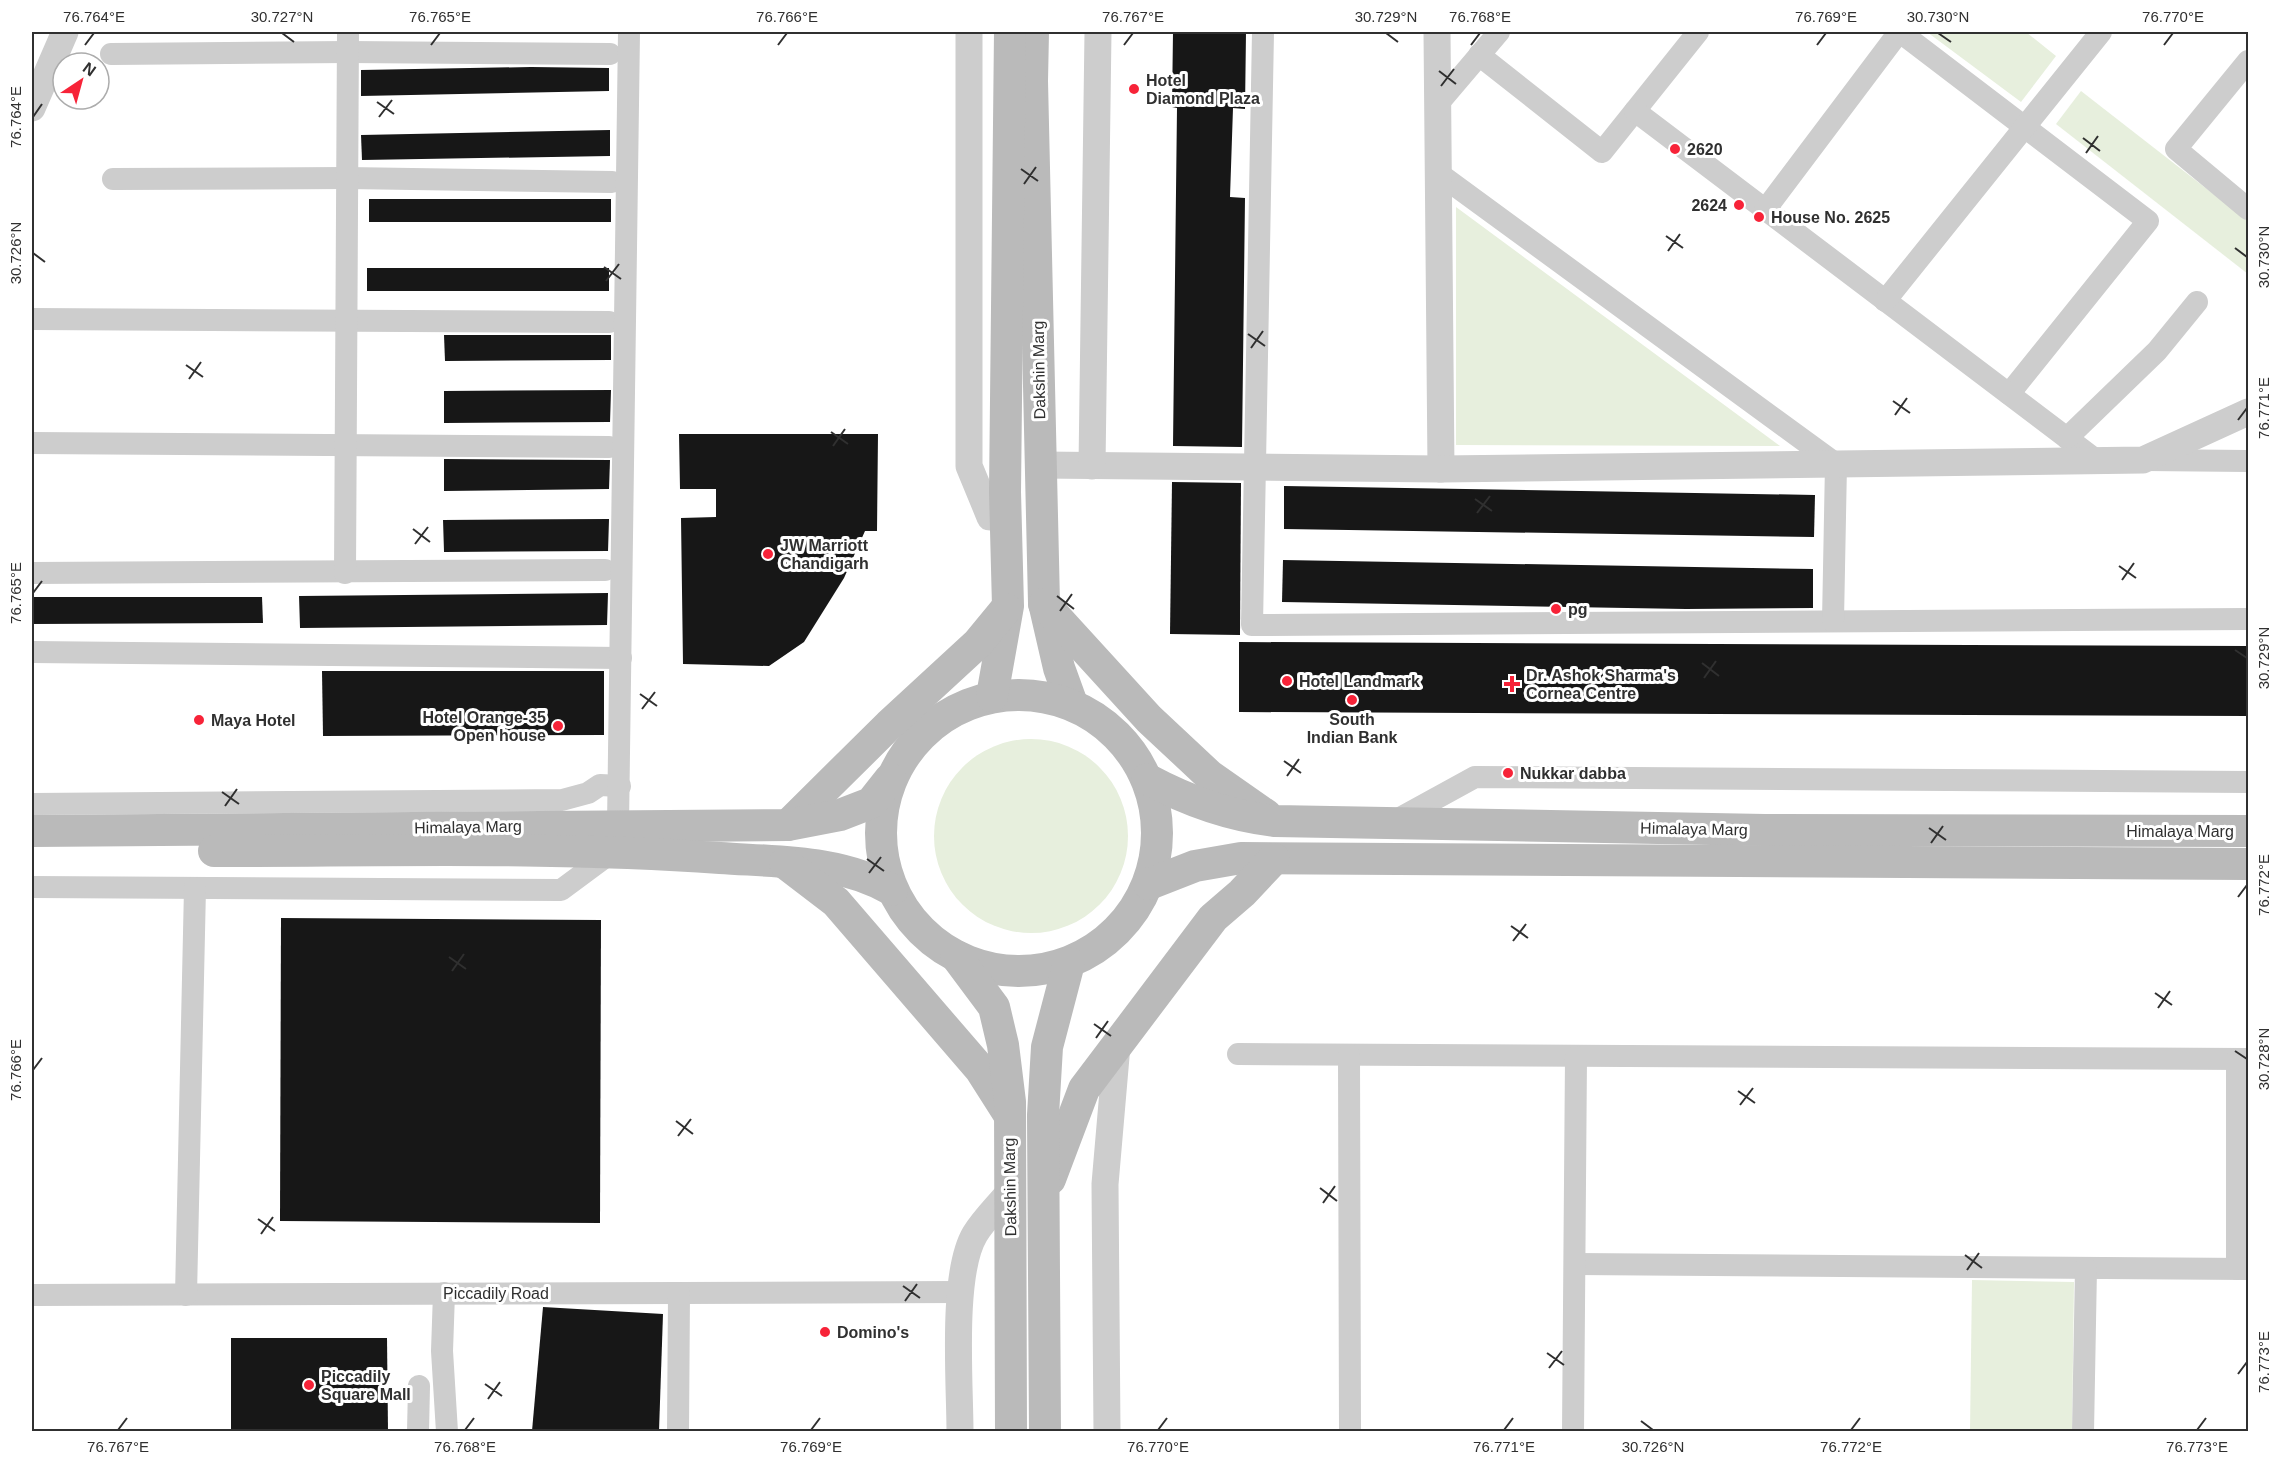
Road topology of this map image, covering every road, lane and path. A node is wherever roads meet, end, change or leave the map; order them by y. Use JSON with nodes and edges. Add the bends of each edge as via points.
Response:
{"nodes":[{"id":1,"x":65,"y":32,"type":"edge"},
{"id":2,"x":629,"y":32,"type":"edge"},
{"id":3,"x":969,"y":32,"type":"edge"},
{"id":4,"x":1011,"y":32,"type":"edge"},
{"id":5,"x":1034,"y":32,"type":"edge"},
{"id":6,"x":1098,"y":32,"type":"edge"},
{"id":7,"x":1263,"y":32,"type":"edge"},
{"id":8,"x":1437,"y":32,"type":"edge"},
{"id":9,"x":1499,"y":32,"type":"edge"},
{"id":10,"x":1698,"y":32,"type":"edge"},
{"id":11,"x":1900,"y":32,"type":"edge"},
{"id":12,"x":2102,"y":32,"type":"edge"},
{"id":13,"x":348,"y":42,"type":"edge"},
{"id":14,"x":111,"y":54,"type":"dead end"},
{"id":15,"x":610,"y":54,"type":"dead end"},
{"id":16,"x":1479,"y":55,"type":"junction"},
{"id":17,"x":2248,"y":61,"type":"edge"},
{"id":18,"x":1437,"y":105,"type":"junction"},
{"id":19,"x":32,"y":108,"type":"edge"},
{"id":20,"x":1635,"y":111,"type":"junction"},
{"id":21,"x":2025,"y":127,"type":"junction"},
{"id":22,"x":1438,"y":173,"type":"junction"},
{"id":23,"x":347,"y":178,"type":"junction"},
{"id":24,"x":112,"y":179,"type":"dead end"},
{"id":25,"x":612,"y":182,"type":"dead end"},
{"id":26,"x":2248,"y":209,"type":"edge"},
{"id":27,"x":1765,"y":210,"type":"junction"},
{"id":28,"x":1885,"y":301,"type":"junction"},
{"id":29,"x":2197,"y":302,"type":"dead end"},
{"id":30,"x":32,"y":319,"type":"edge"},
{"id":31,"x":609,"y":322,"type":"dead end"},
{"id":32,"x":346,"y":323,"type":"junction"},
{"id":33,"x":2008,"y":394,"type":"junction"},
{"id":34,"x":2248,"y":412,"type":"edge"},
{"id":35,"x":2067,"y":438,"type":"junction"},
{"id":36,"x":32,"y":443,"type":"edge"},
{"id":37,"x":346,"y":446,"type":"junction"},
{"id":38,"x":609,"y":447,"type":"dead end"},
{"id":39,"x":2096,"y":460,"type":"junction"},
{"id":40,"x":2144,"y":460,"type":"junction"},
{"id":41,"x":2248,"y":461,"type":"edge"},
{"id":42,"x":1836,"y":464,"type":"junction"},
{"id":43,"x":1041,"y":465,"type":"junction"},
{"id":44,"x":1092,"y":465,"type":"junction"},
{"id":45,"x":1256,"y":467,"type":"junction"},
{"id":46,"x":1441,"y":469,"type":"junction"},
{"id":47,"x":1007,"y":517,"type":"junction"},
{"id":48,"x":605,"y":570,"type":"dead end"},
{"id":49,"x":32,"y":573,"type":"edge"},
{"id":50,"x":345,"y":573,"type":"junction"},
{"id":51,"x":1044,"y":603,"type":"junction"},
{"id":52,"x":1008,"y":606,"type":"junction"},
{"id":53,"x":2248,"y":619,"type":"edge"},
{"id":54,"x":1833,"y":621,"type":"junction"},
{"id":55,"x":32,"y":652,"type":"edge"},
{"id":56,"x":621,"y":658,"type":"junction"},
{"id":57,"x":992,"y":696,"type":"junction"},
{"id":58,"x":1072,"y":704,"type":"junction"},
{"id":59,"x":890,"y":779,"type":"junction"},
{"id":60,"x":1147,"y":779,"type":"junction"},
{"id":61,"x":2248,"y":782,"type":"edge"},
{"id":62,"x":620,"y":786,"type":"junction"},
{"id":63,"x":32,"y":804,"type":"edge"},
{"id":64,"x":1275,"y":821,"type":"junction"},
{"id":65,"x":1393,"y":822,"type":"junction"},
{"id":66,"x":788,"y":825,"type":"junction"},
{"id":67,"x":32,"y":831,"type":"edge"},
{"id":68,"x":2248,"y":831,"type":"edge"},
{"id":69,"x":617,"y":838,"type":"junction"},
{"id":70,"x":32,"y":851,"type":"edge"},
{"id":71,"x":1274,"y":859,"type":"junction"},
{"id":72,"x":785,"y":863,"type":"junction"},
{"id":73,"x":2248,"y":864,"type":"edge"},
{"id":74,"x":1149,"y":884,"type":"junction"},
{"id":75,"x":32,"y":887,"type":"edge"},
{"id":76,"x":195,"y":888,"type":"junction"},
{"id":77,"x":892,"y":890,"type":"junction"},
{"id":78,"x":956,"y":956,"type":"junction"},
{"id":79,"x":1069,"y":963,"type":"junction"},
{"id":80,"x":1117,"y":1045,"type":"junction"},
{"id":81,"x":1238,"y":1054,"type":"dead end"},
{"id":82,"x":1349,"y":1055,"type":"junction"},
{"id":83,"x":1576,"y":1057,"type":"junction"},
{"id":84,"x":2243,"y":1059,"type":"edge"},
{"id":85,"x":1009,"y":1113,"type":"junction"},
{"id":86,"x":1010,"y":1191,"type":"junction"},
{"id":87,"x":1043,"y":1195,"type":"junction"},
{"id":88,"x":1575,"y":1264,"type":"junction"},
{"id":89,"x":2086,"y":1268,"type":"junction"},
{"id":90,"x":2243,"y":1269,"type":"edge"},
{"id":91,"x":960,"y":1292,"type":"junction"},
{"id":92,"x":444,"y":1293,"type":"junction"},
{"id":93,"x":679,"y":1293,"type":"junction"},
{"id":94,"x":186,"y":1294,"type":"junction"},
{"id":95,"x":32,"y":1295,"type":"edge"},
{"id":96,"x":418,"y":1386,"type":"dead end"},
{"id":97,"x":418,"y":1431,"type":"edge"},
{"id":98,"x":447,"y":1431,"type":"edge"},
{"id":99,"x":678,"y":1431,"type":"edge"},
{"id":100,"x":960,"y":1431,"type":"edge"},
{"id":101,"x":1011,"y":1431,"type":"edge"},
{"id":102,"x":1045,"y":1431,"type":"edge"},
{"id":103,"x":1107,"y":1431,"type":"edge"},
{"id":104,"x":1350,"y":1431,"type":"edge"},
{"id":105,"x":1573,"y":1431,"type":"edge"},
{"id":106,"x":2083,"y":1431,"type":"edge"}],
"edges":[{"from":1,"to":19,"type":"street"},
{"from":2,"to":56,"type":"street"},
{"from":3,"to":47,"type":"street","via":[[969,466],[990,517]]},
{"from":4,"to":47,"type":"main road","name":"Dakshin Marg"},
{"from":5,"to":43,"type":"main road","name":"Dakshin Marg"},
{"from":6,"to":44,"type":"street"},
{"from":7,"to":45,"type":"street"},
{"from":8,"to":18,"type":"street"},
{"from":9,"to":16,"type":"street"},
{"from":10,"to":20,"type":"street"},
{"from":11,"to":21,"type":"street"},
{"from":11,"to":27,"type":"street"},
{"from":12,"to":21,"type":"street"},
{"from":13,"to":14,"type":"street"},
{"from":13,"to":15,"type":"street"},
{"from":13,"to":23,"type":"street"},
{"from":16,"to":18,"type":"street"},
{"from":16,"to":20,"type":"street","via":[[1602,152]]},
{"from":17,"to":26,"type":"street","via":[[2176,149]]},
{"from":18,"to":22,"type":"street"},
{"from":20,"to":27,"type":"street"},
{"from":21,"to":28,"type":"street"},
{"from":21,"to":33,"type":"street","via":[[2148,221]]},
{"from":22,"to":42,"type":"street"},
{"from":22,"to":46,"type":"street"},
{"from":23,"to":24,"type":"street"},
{"from":23,"to":25,"type":"street"},
{"from":23,"to":32,"type":"street"},
{"from":27,"to":28,"type":"street"},
{"from":28,"to":33,"type":"street"},
{"from":29,"to":35,"type":"street","via":[[2157,351]]},
{"from":30,"to":32,"type":"street"},
{"from":31,"to":32,"type":"street"},
{"from":32,"to":37,"type":"street"},
{"from":33,"to":35,"type":"street"},
{"from":34,"to":40,"type":"street"},
{"from":35,"to":39,"type":"street"},
{"from":36,"to":37,"type":"street"},
{"from":37,"to":38,"type":"street"},
{"from":37,"to":50,"type":"street"},
{"from":39,"to":40,"type":"street"},
{"from":39,"to":42,"type":"street"},
{"from":40,"to":41,"type":"street"},
{"from":42,"to":46,"type":"street"},
{"from":42,"to":54,"type":"street"},
{"from":43,"to":44,"type":"street"},
{"from":43,"to":51,"type":"main road","name":"Dakshin Marg"},
{"from":44,"to":45,"type":"street"},
{"from":45,"to":46,"type":"street"},
{"from":45,"to":54,"type":"street","via":[[1252,625]]},
{"from":47,"to":52,"type":"main road","name":"Dakshin Marg"},
{"from":48,"to":50,"type":"street"},
{"from":49,"to":50,"type":"street"},
{"from":51,"to":58,"type":"main road","name":"Dakshin Marg","via":[[1062,680]]},
{"from":51,"to":64,"type":"main road","via":[[1149,720],[1210,776]]},
{"from":52,"to":57,"type":"main road","name":"Dakshin Marg"},
{"from":52,"to":66,"type":"main road","via":[[978,643]]},
{"from":53,"to":54,"type":"street"},
{"from":55,"to":56,"type":"street"},
{"from":56,"to":62,"type":"street"},
{"from":57,"to":58,"type":"main road","via":[[1046,696]]},
{"from":57,"to":59,"type":"main road","via":[[959,707],[931,725],[907,750]]},
{"from":58,"to":60,"type":"main road","via":[[1103,723],[1129,748]]},
{"from":59,"to":66,"type":"main road","name":"Himalaya Marg","via":[[871,803],[840,815]]},
{"from":59,"to":77,"type":"main road","via":[[881,816],[882,854]]},
{"from":60,"to":64,"type":"main road","name":"Himalaya Marg","via":[[1201,804],[1248,818]]},
{"from":60,"to":74,"type":"main road","via":[[1157,813],[1158,849]]},
{"from":61,"to":65,"type":"street","via":[[1475,777]]},
{"from":62,"to":63,"type":"street","via":[[600,784],[588,793],[562,800]]},
{"from":62,"to":69,"type":"street"},
{"from":64,"to":65,"type":"main road","name":"Himalaya Marg"},
{"from":65,"to":68,"type":"main road","name":"Himalaya Marg","via":[[1765,830]]},
{"from":66,"to":69,"type":"main road","name":"Himalaya Marg"},
{"from":67,"to":69,"type":"main road","name":"Himalaya Marg"},
{"from":69,"to":70,"type":"main road","name":"Himalaya Marg"},
{"from":69,"to":72,"type":"main road","name":"Himalaya Marg"},
{"from":69,"to":76,"type":"street","via":[[561,890]]},
{"from":71,"to":73,"type":"main road","name":"Himalaya Marg"},
{"from":71,"to":74,"type":"main road","name":"Himalaya Marg","via":[[1241,858],[1195,866]]},
{"from":71,"to":80,"type":"main road","via":[[1213,918]]},
{"from":72,"to":77,"type":"main road","name":"Himalaya Marg","via":[[835,867],[873,879]]},
{"from":72,"to":85,"type":"main road","via":[[836,902],[980,1069]]},
{"from":74,"to":79,"type":"main road","via":[[1130,918],[1102,945]]},
{"from":75,"to":76,"type":"street"},
{"from":76,"to":94,"type":"street"},
{"from":77,"to":78,"type":"main road","via":[[908,916],[930,939]]},
{"from":78,"to":79,"type":"main road","via":[[992,969],[1031,972]]},
{"from":78,"to":85,"type":"main road","name":"Dakshin Marg","via":[[994,1007],[1003,1045]]},
{"from":79,"to":87,"type":"main road","name":"Dakshin Marg","via":[[1047,1047]]},
{"from":80,"to":87,"type":"main road","via":[[1084,1089]]},
{"from":80,"to":103,"type":"street","via":[[1105,1184]]},
{"from":81,"to":82,"type":"street"},
{"from":82,"to":83,"type":"street"},
{"from":82,"to":104,"type":"street"},
{"from":83,"to":84,"type":"street"},
{"from":83,"to":88,"type":"street"},
{"from":84,"to":90,"type":"street"},
{"from":85,"to":86,"type":"main road","name":"Dakshin Marg"},
{"from":86,"to":91,"type":"street","via":[[975,1235],[965,1259]]},
{"from":86,"to":101,"type":"main road","name":"Dakshin Marg"},
{"from":87,"to":102,"type":"main road","name":"Dakshin Marg"},
{"from":88,"to":89,"type":"street"},
{"from":88,"to":105,"type":"street"},
{"from":89,"to":90,"type":"street"},
{"from":89,"to":106,"type":"street"},
{"from":91,"to":93,"type":"street","name":"Piccadily Road"},
{"from":91,"to":100,"type":"street"},
{"from":92,"to":93,"type":"street","name":"Piccadily Road"},
{"from":92,"to":94,"type":"street","name":"Piccadily Road"},
{"from":92,"to":98,"type":"street","via":[[442,1351]]},
{"from":93,"to":99,"type":"street"},
{"from":94,"to":95,"type":"street","name":"Piccadily Road"},
{"from":96,"to":97,"type":"street"}]}
